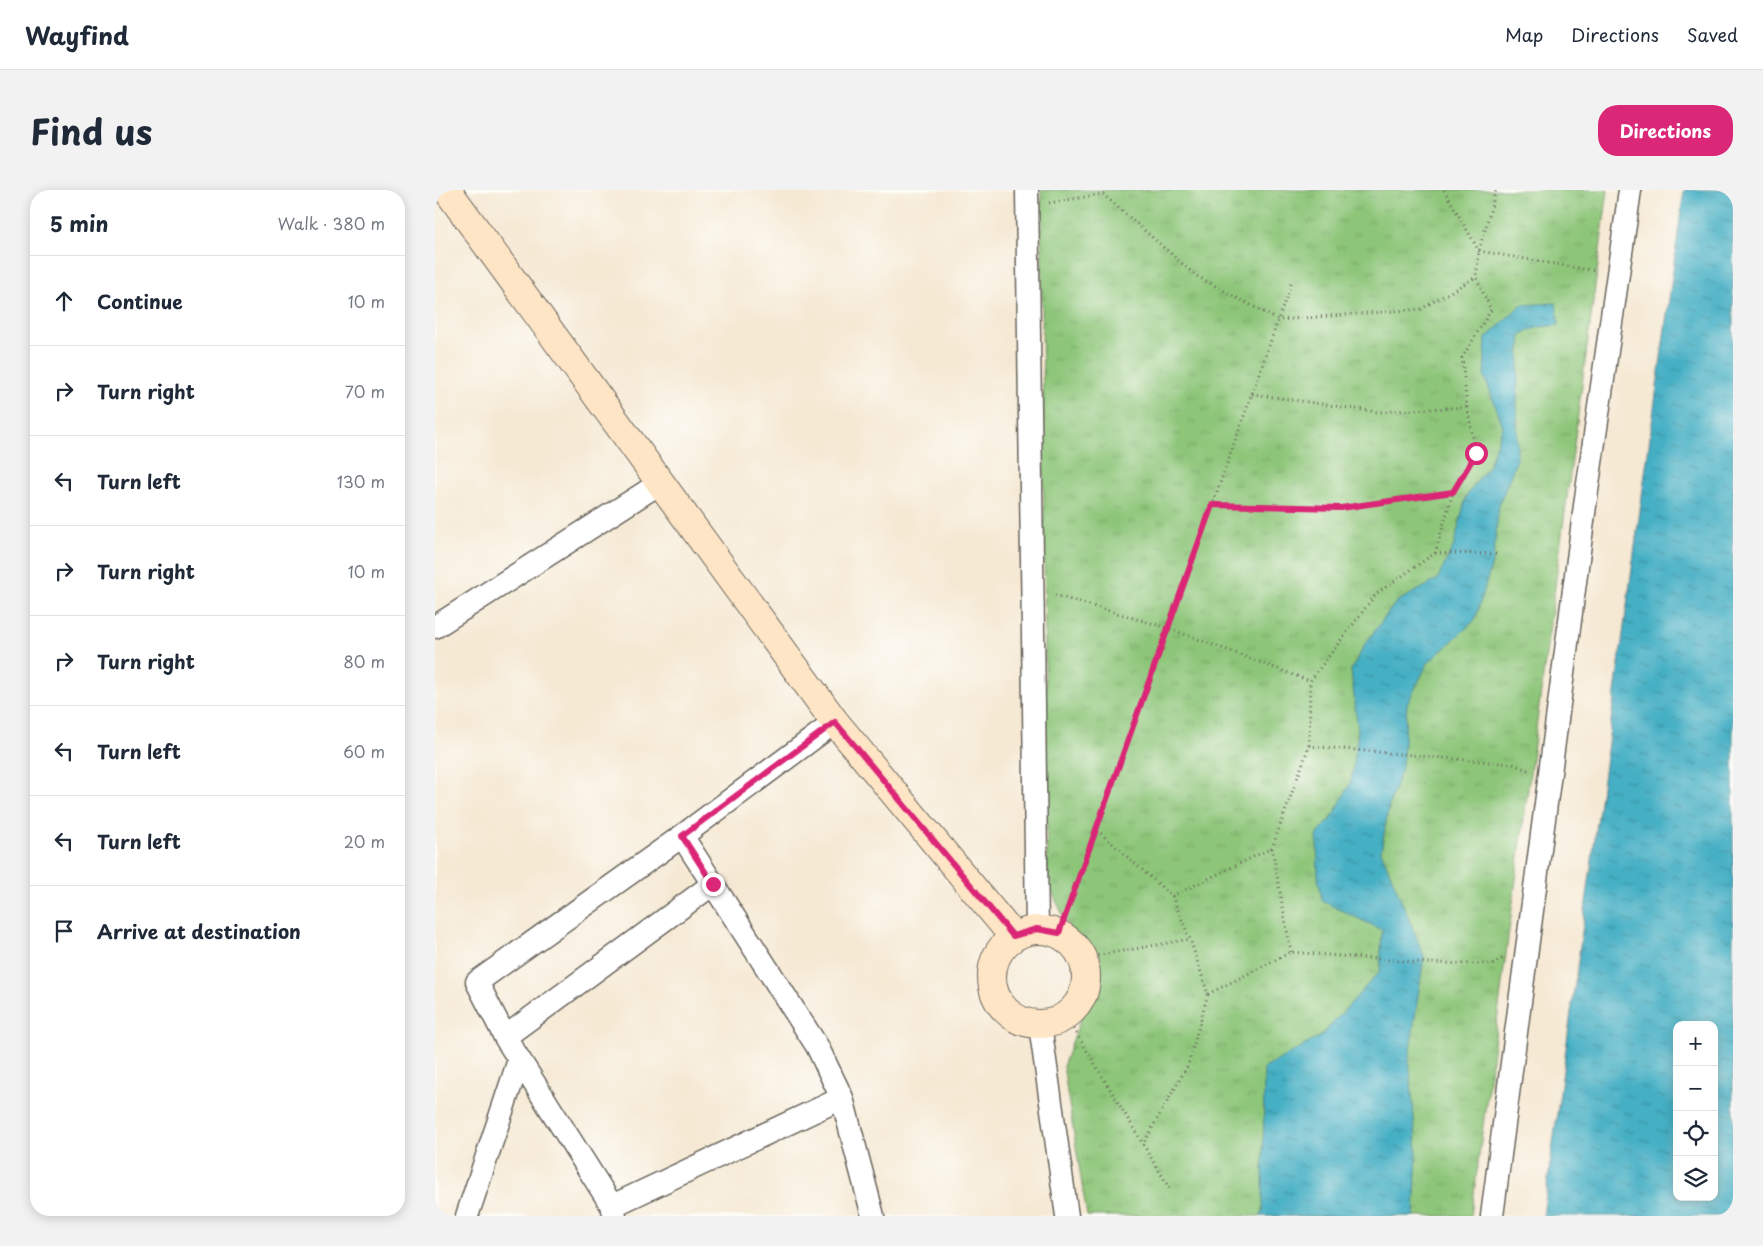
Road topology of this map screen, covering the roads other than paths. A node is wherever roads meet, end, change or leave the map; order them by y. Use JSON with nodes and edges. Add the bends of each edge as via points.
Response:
{"nodes":[{"id":1,"x":447,"y":190,"type":"edge"},
{"id":2,"x":1630,"y":190,"type":"edge"},
{"id":3,"x":1027,"y":198,"type":"edge"},
{"id":4,"x":660,"y":483,"type":"junction"},
{"id":5,"x":435,"y":627,"type":"edge"},
{"id":6,"x":835,"y":722,"type":"junction"},
{"id":7,"x":682,"y":836,"type":"junction"},
{"id":8,"x":713,"y":884,"type":"junction"},
{"id":9,"x":1037,"y":932,"type":"junction"},
{"id":10,"x":1040,"y":1024,"type":"junction"},
{"id":11,"x":505,"y":1037,"type":"junction"},
{"id":12,"x":519,"y":1060,"type":"junction"},
{"id":13,"x":842,"y":1098,"type":"junction"},
{"id":14,"x":613,"y":1211,"type":"edge"},
{"id":15,"x":467,"y":1216,"type":"edge"},
{"id":16,"x":873,"y":1216,"type":"edge"},
{"id":17,"x":1067,"y":1216,"type":"edge"},
{"id":18,"x":1492,"y":1216,"type":"edge"}],
"edges":[{"from":1,"to":4,"type":"main road"},
{"from":2,"to":18,"type":"street"},
{"from":3,"to":9,"type":"street"},
{"from":4,"to":5,"type":"street"},
{"from":4,"to":6,"type":"main road"},
{"from":6,"to":7,"type":"street"},
{"from":6,"to":9,"type":"main road"},
{"from":7,"to":8,"type":"street"},
{"from":7,"to":11,"type":"street","via":[[477,982]]},
{"from":8,"to":11,"type":"street"},
{"from":8,"to":13,"type":"street","via":[[817,1046]]},
{"from":9,"to":10,"type":"main road","via":[[1001,947],[993,960],[991,976],[994,995],[1007,1012],[1021,1021]]},
{"from":9,"to":10,"type":"main road","via":[[1074,944],[1083,958],[1086,971],[1086,987],[1078,1005],[1066,1016]]},
{"from":10,"to":17,"type":"street"},
{"from":11,"to":12,"type":"street"},
{"from":12,"to":14,"type":"street"},
{"from":12,"to":15,"type":"street"},
{"from":13,"to":14,"type":"street"},
{"from":13,"to":16,"type":"street"}]}
